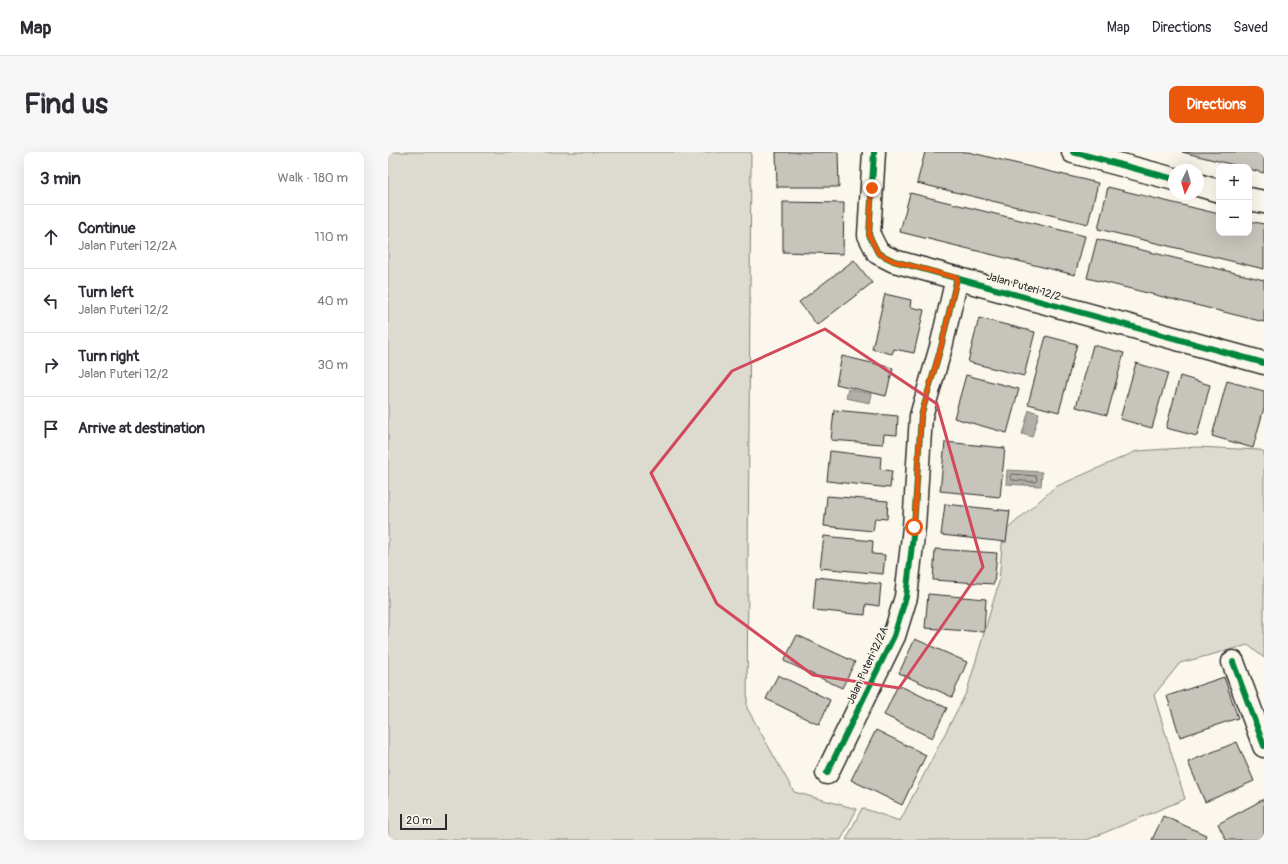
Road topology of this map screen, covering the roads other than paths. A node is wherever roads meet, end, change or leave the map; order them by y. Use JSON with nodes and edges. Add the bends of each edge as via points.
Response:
{"nodes":[{"id":1,"x":874,"y":152,"type":"edge"},
{"id":2,"x":1073,"y":152,"type":"edge"},
{"id":3,"x":1168,"y":177,"type":"edge"},
{"id":4,"x":1204,"y":187,"type":"edge"},
{"id":5,"x":1216,"y":190,"type":"edge"},
{"id":6,"x":1252,"y":199,"type":"edge"},
{"id":7,"x":1264,"y":202,"type":"edge"},
{"id":8,"x":957,"y":278,"type":"junction"},
{"id":9,"x":1264,"y":363,"type":"edge"},
{"id":10,"x":1233,"y":662,"type":"dead end"},
{"id":11,"x":1264,"y":746,"type":"edge"},
{"id":12,"x":827,"y":773,"type":"dead end"}],
"edges":[{"from":1,"to":8,"type":"street","name":"Jalan Puteri 12/2","via":[[869,235],[878,253],[894,261]]},
{"from":2,"to":3,"type":"street"},
{"from":4,"to":5,"type":"street"},
{"from":6,"to":7,"type":"street"},
{"from":8,"to":9,"type":"street","name":"Jalan Puteri 12/2"},
{"from":8,"to":12,"type":"street","name":"Jalan Puteri 12/2A","via":[[921,416],[914,527],[906,596],[894,636]]},
{"from":10,"to":11,"type":"street"}]}
